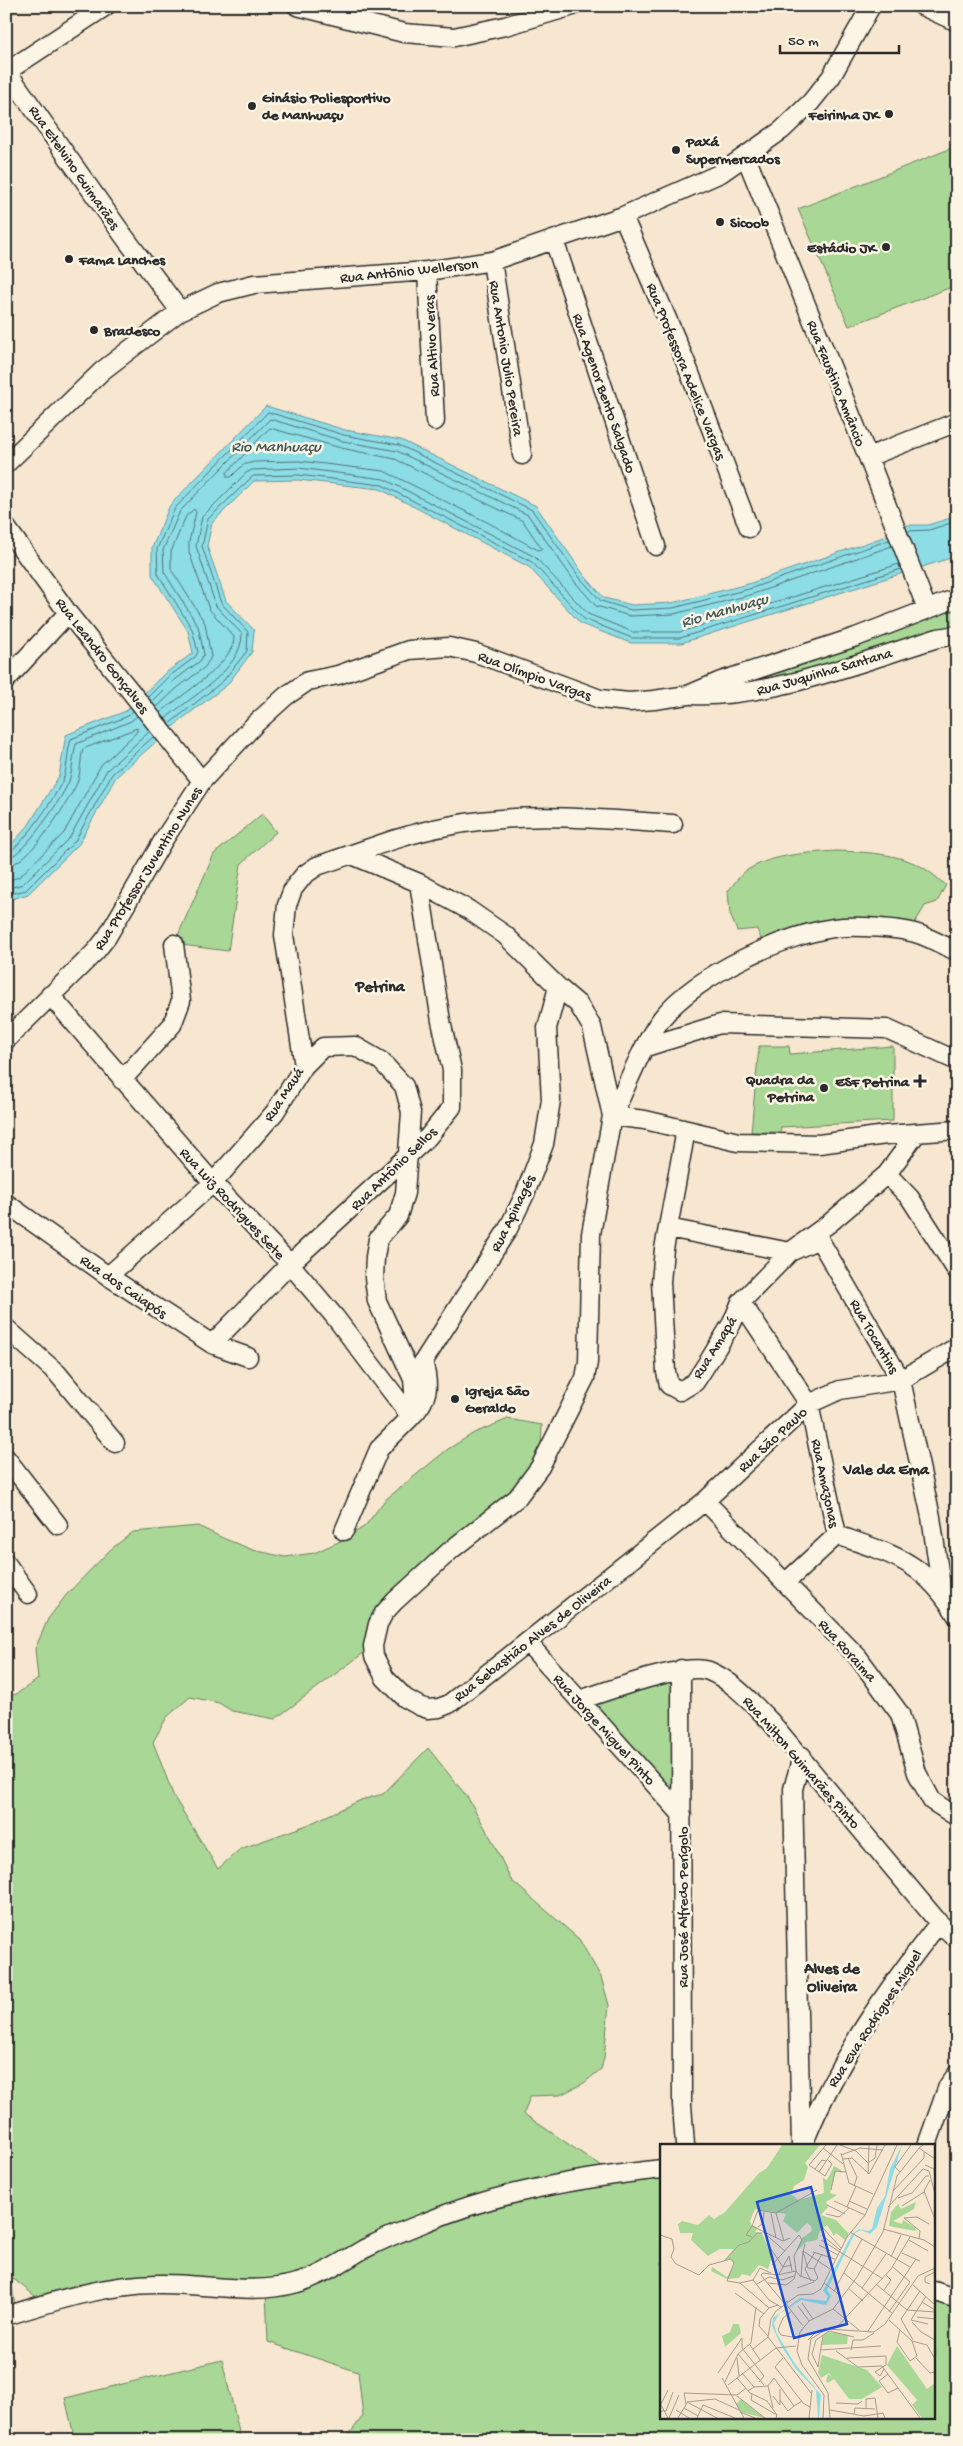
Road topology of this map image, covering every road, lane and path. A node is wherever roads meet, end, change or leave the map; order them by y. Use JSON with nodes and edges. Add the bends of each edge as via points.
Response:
{"nodes":[{"id":1,"x":106,"y":6,"type":"edge"},
{"id":2,"x":297,"y":6,"type":"edge"},
{"id":3,"x":573,"y":6,"type":"edge"},
{"id":4,"x":870,"y":6,"type":"edge"},
{"id":5,"x":922,"y":6,"type":"edge"},
{"id":6,"x":957,"y":22,"type":"edge"},
{"id":7,"x":7,"y":71,"type":"edge"},
{"id":8,"x":746,"y":157,"type":"junction"},
{"id":9,"x":622,"y":216,"type":"junction"},
{"id":10,"x":554,"y":240,"type":"junction"},
{"id":11,"x":492,"y":261,"type":"junction"},
{"id":12,"x":427,"y":271,"type":"junction"},
{"id":13,"x":180,"y":311,"type":"junction"},
{"id":14,"x":435,"y":421,"type":"dead end"},
{"id":15,"x":957,"y":422,"type":"edge"},
{"id":16,"x":522,"y":455,"type":"dead end"},
{"id":17,"x":868,"y":457,"type":"junction"},
{"id":18,"x":6,"y":464,"type":"edge"},
{"id":19,"x":6,"y":527,"type":"edge"},
{"id":20,"x":749,"y":528,"type":"dead end"},
{"id":21,"x":656,"y":546,"type":"dead end"},
{"id":22,"x":957,"y":598,"type":"edge"},
{"id":23,"x":927,"y":610,"type":"junction"},
{"id":24,"x":68,"y":613,"type":"junction"},
{"id":25,"x":957,"y":635,"type":"edge"},
{"id":26,"x":6,"y":680,"type":"edge"},
{"id":27,"x":688,"y":695,"type":"junction"},
{"id":28,"x":202,"y":781,"type":"junction"},
{"id":29,"x":673,"y":824,"type":"dead end"},
{"id":30,"x":352,"y":855,"type":"junction"},
{"id":31,"x":419,"y":883,"type":"junction"},
{"id":32,"x":174,"y":944,"type":"dead end"},
{"id":33,"x":957,"y":951,"type":"edge"},
{"id":34,"x":558,"y":987,"type":"junction"},
{"id":35,"x":50,"y":995,"type":"junction"},
{"id":36,"x":6,"y":1040,"type":"edge"},
{"id":37,"x":646,"y":1048,"type":"junction"},
{"id":38,"x":957,"y":1061,"type":"edge"},
{"id":39,"x":304,"y":1066,"type":"junction"},
{"id":40,"x":122,"y":1080,"type":"junction"},
{"id":41,"x":612,"y":1116,"type":"junction"},
{"id":42,"x":686,"y":1130,"type":"junction"},
{"id":43,"x":957,"y":1130,"type":"edge"},
{"id":44,"x":916,"y":1134,"type":"junction"},
{"id":45,"x":408,"y":1155,"type":"junction"},
{"id":46,"x":887,"y":1174,"type":"junction"},
{"id":47,"x":213,"y":1183,"type":"junction"},
{"id":48,"x":6,"y":1203,"type":"edge"},
{"id":49,"x":668,"y":1228,"type":"junction"},
{"id":50,"x":790,"y":1252,"type":"junction"},
{"id":51,"x":290,"y":1264,"type":"junction"},
{"id":52,"x":957,"y":1271,"type":"edge"},
{"id":53,"x":108,"y":1276,"type":"junction"},
{"id":54,"x":741,"y":1302,"type":"junction"},
{"id":55,"x":6,"y":1328,"type":"edge"},
{"id":56,"x":212,"y":1344,"type":"junction"},
{"id":57,"x":957,"y":1347,"type":"edge"},
{"id":58,"x":248,"y":1357,"type":"dead end"},
{"id":59,"x":901,"y":1380,"type":"junction"},
{"id":60,"x":809,"y":1404,"type":"junction"},
{"id":61,"x":411,"y":1417,"type":"junction"},
{"id":62,"x":115,"y":1443,"type":"dead end"},
{"id":63,"x":6,"y":1458,"type":"edge"},
{"id":64,"x":705,"y":1501,"type":"junction"},
{"id":65,"x":58,"y":1525,"type":"dead end"},
{"id":66,"x":344,"y":1531,"type":"dead end"},
{"id":67,"x":837,"y":1535,"type":"junction"},
{"id":68,"x":6,"y":1563,"type":"edge"},
{"id":69,"x":785,"y":1583,"type":"junction"},
{"id":70,"x":942,"y":1592,"type":"junction"},
{"id":71,"x":28,"y":1594,"type":"dead end"},
{"id":72,"x":957,"y":1616,"type":"edge"},
{"id":73,"x":527,"y":1642,"type":"junction"},
{"id":74,"x":682,"y":1669,"type":"junction"},
{"id":75,"x":579,"y":1700,"type":"junction"},
{"id":76,"x":802,"y":1756,"type":"junction"},
{"id":77,"x":682,"y":1816,"type":"junction"},
{"id":78,"x":957,"y":1817,"type":"edge"},
{"id":79,"x":939,"y":1923,"type":"junction"},
{"id":80,"x":957,"y":1939,"type":"edge"},
{"id":81,"x":957,"y":2074,"type":"edge"},
{"id":82,"x":684,"y":2144,"type":"edge"},
{"id":83,"x":802,"y":2144,"type":"edge"},
{"id":84,"x":802,"y":2144,"type":"edge"},
{"id":85,"x":927,"y":2144,"type":"edge"},
{"id":86,"x":660,"y":2169,"type":"edge"},
{"id":87,"x":936,"y":2292,"type":"edge"},
{"id":88,"x":957,"y":2299,"type":"edge"},
{"id":89,"x":6,"y":2316,"type":"edge"}],
"edges":[{"from":1,"to":7,"type":"street"},
{"from":2,"to":3,"type":"street","via":[[404,33],[454,37]]},
{"from":4,"to":8,"type":"street","name":"Rua Antônio Wellerson","via":[[831,77],[811,102],[782,130]]},
{"from":5,"to":6,"type":"street"},
{"from":7,"to":13,"type":"street","name":"Rua Etelvino Guimarães"},
{"from":8,"to":9,"type":"street","name":"Rua Antônio Wellerson","via":[[721,173]]},
{"from":8,"to":17,"type":"street","name":"Rua Faustino Amâncio"},
{"from":9,"to":10,"type":"street","name":"Rua Antônio Wellerson"},
{"from":9,"to":20,"type":"street","name":"Rua Professora Adelice Vargas","via":[[686,363]]},
{"from":10,"to":11,"type":"street","name":"Rua Antônio Wellerson"},
{"from":10,"to":21,"type":"street","name":"Rua Agenor Bento Salgado"},
{"from":11,"to":12,"type":"street","name":"Rua Antônio Wellerson"},
{"from":11,"to":16,"type":"street","name":"Rua Antonio Julio Pereira"},
{"from":12,"to":13,"type":"street","name":"Rua Antônio Wellerson","via":[[254,284],[218,293]]},
{"from":12,"to":14,"type":"street","name":"Rua Altivo Veras"},
{"from":13,"to":18,"type":"street","name":"Rua Antônio Wellerson","via":[[102,371]]},
{"from":15,"to":17,"type":"street"},
{"from":17,"to":23,"type":"street","name":"Rua Faustino Amâncio"},
{"from":19,"to":24,"type":"street","name":"Rua Leandro Gonçalves"},
{"from":22,"to":23,"type":"street","name":"Rua Olímpio Vargas"},
{"from":23,"to":27,"type":"street","name":"Rua Olímpio Vargas"},
{"from":24,"to":26,"type":"street"},
{"from":24,"to":28,"type":"street","name":"Rua Leandro Gonçalves"},
{"from":25,"to":27,"type":"street","name":"Rua Juquinha Santana","via":[[743,694]]},
{"from":27,"to":28,"type":"street","name":"Rua Olímpio Vargas","via":[[629,702],[600,699],[476,653],[449,647],[409,650],[338,675],[308,681],[255,724]]},
{"from":28,"to":35,"type":"street","name":"Rua Professor Juventino Nunes","via":[[107,937]]},
{"from":29,"to":30,"type":"street","name":"Rua Mauá","via":[[571,818],[479,821],[412,835]]},
{"from":30,"to":31,"type":"street"},
{"from":30,"to":39,"type":"street","name":"Rua Mauá","via":[[317,866],[304,875],[293,889],[287,905],[284,935]]},
{"from":31,"to":34,"type":"street","via":[[505,934]]},
{"from":31,"to":45,"type":"street","name":"Rua Antônio Sellos","via":[[452,1070],[452,1107],[428,1137]]},
{"from":32,"to":40,"type":"street","via":[[181,1001],[172,1024]]},
{"from":33,"to":37,"type":"street","via":[[910,931],[842,927],[801,936],[718,972],[688,992],[662,1018]]},
{"from":34,"to":41,"type":"street","via":[[578,1004],[592,1027]]},
{"from":34,"to":61,"type":"street","name":"Rua Apinagés","via":[[547,1028],[551,1100],[544,1144],[508,1229],[423,1362],[428,1380],[423,1405]]},
{"from":35,"to":36,"type":"street","name":"Rua Professor Juventino Nunes"},
{"from":35,"to":40,"type":"street","name":"Rua Luiz Rodrigues Sete"},
{"from":37,"to":38,"type":"street","via":[[720,1024],[887,1029]]},
{"from":37,"to":41,"type":"street"},
{"from":39,"to":45,"type":"street","via":[[323,1047],[335,1046],[355,1046],[382,1061],[404,1086],[410,1112]]},
{"from":39,"to":47,"type":"street","name":"Rua Mauá","via":[[275,1112]]},
{"from":40,"to":47,"type":"street","name":"Rua Luiz Rodrigues Sete"},
{"from":41,"to":42,"type":"street"},
{"from":41,"to":73,"type":"street","name":"Rua Sebastião Alves de Oliveira","via":[[591,1234],[585,1378],[540,1467],[517,1498],[451,1550],[384,1613],[373,1646],[378,1667],[385,1678],[405,1698],[428,1709],[449,1704]]},
{"from":42,"to":44,"type":"street","via":[[738,1142],[766,1144],[819,1144]]},
{"from":42,"to":49,"type":"street","name":"Rua Amapá"},
{"from":43,"to":44,"type":"street"},
{"from":44,"to":46,"type":"street","name":"Rua Amapá"},
{"from":45,"to":51,"type":"street","name":"Rua Antônio Sellos"},
{"from":45,"to":61,"type":"street","via":[[405,1193],[398,1216],[378,1239],[374,1278],[377,1301],[412,1380],[415,1404]]},
{"from":46,"to":50,"type":"street","name":"Rua Amapá"},
{"from":46,"to":52,"type":"street","via":[[910,1198]]},
{"from":47,"to":51,"type":"street","name":"Rua Luiz Rodrigues Sete"},
{"from":47,"to":53,"type":"street","name":"Rua Mauá"},
{"from":48,"to":53,"type":"street","name":"Rua dos Caiapós"},
{"from":49,"to":50,"type":"street"},
{"from":49,"to":54,"type":"street","name":"Rua Amapá","via":[[661,1282],[668,1385],[680,1391],[695,1382],[732,1323]]},
{"from":50,"to":54,"type":"street","name":"Rua Amapá"},
{"from":50,"to":59,"type":"street","name":"Rua Tocantins","via":[[819,1239]]},
{"from":51,"to":56,"type":"street","name":"Rua Antônio Sellos"},
{"from":51,"to":61,"type":"street","name":"Rua Luiz Rodrigues Sete"},
{"from":53,"to":56,"type":"street","name":"Rua dos Caiapós"},
{"from":54,"to":60,"type":"street","name":"Rua Amazonas"},
{"from":55,"to":62,"type":"street","via":[[57,1373]]},
{"from":56,"to":58,"type":"street","name":"Rua dos Caiapós"},
{"from":57,"to":59,"type":"street","name":"Rua São Paulo"},
{"from":59,"to":60,"type":"street","name":"Rua São Paulo","via":[[840,1390]]},
{"from":59,"to":70,"type":"street","name":"Rua Tocantins","via":[[931,1517]]},
{"from":60,"to":64,"type":"street","name":"Rua São Paulo"},
{"from":60,"to":67,"type":"street","name":"Rua Amazonas"},
{"from":61,"to":66,"type":"street","name":"Rua Apinagés","via":[[379,1449]]},
{"from":63,"to":65,"type":"street"},
{"from":64,"to":69,"type":"street","name":"Rua Roraima"},
{"from":64,"to":73,"type":"street","name":"Rua Sebastião Alves de Oliveira"},
{"from":67,"to":69,"type":"street"},
{"from":67,"to":70,"type":"street","via":[[915,1566]]},
{"from":68,"to":71,"type":"street"},
{"from":69,"to":78,"type":"street","name":"Rua Roraima","via":[[858,1657],[900,1714],[918,1774],[932,1801]]},
{"from":70,"to":72,"type":"street"},
{"from":73,"to":75,"type":"street","name":"Rua Jorge Miguel Pinto"},
{"from":74,"to":75,"type":"street","name":"Rua Milton Guimarães Pinto"},
{"from":74,"to":76,"type":"street","name":"Rua Milton Guimarães Pinto","via":[[708,1670],[742,1693]]},
{"from":74,"to":77,"type":"street","name":"Rua José Alfredo Perígolo"},
{"from":75,"to":77,"type":"street","name":"Rua Jorge Miguel Pinto"},
{"from":76,"to":79,"type":"street","name":"Rua Milton Guimarães Pinto"},
{"from":76,"to":83,"type":"street","via":[[793,1789]]},
{"from":77,"to":82,"type":"street","name":"Rua José Alfredo Perígolo"},
{"from":79,"to":80,"type":"street","name":"Rua Milton Guimarães Pinto"},
{"from":79,"to":84,"type":"street","name":"Rua Eva Rodrigues Miguel","via":[[905,1966],[837,2070]]},
{"from":81,"to":85,"type":"street","via":[[948,2086]]},
{"from":86,"to":89,"type":"street","via":[[547,2187],[475,2205],[374,2244],[298,2283],[266,2290],[156,2284],[120,2288]]},
{"from":87,"to":88,"type":"street"}]}
